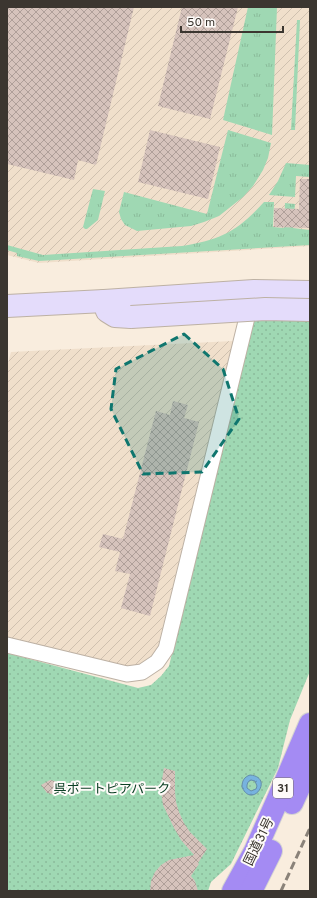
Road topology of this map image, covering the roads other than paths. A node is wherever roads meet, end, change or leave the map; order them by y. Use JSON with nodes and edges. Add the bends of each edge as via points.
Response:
{"nodes":[{"id":1,"x":254,"y":291,"type":"junction"},
{"id":2,"x":310,"y":292,"type":"edge"},
{"id":3,"x":104,"y":301,"type":"junction"},
{"id":4,"x":7,"y":306,"type":"edge"},
{"id":5,"x":310,"y":310,"type":"edge"},
{"id":6,"x":7,"y":645,"type":"edge"},
{"id":7,"x":310,"y":724,"type":"edge"},
{"id":8,"x":310,"y":764,"type":"edge"},
{"id":9,"x":306,"y":782,"type":"edge"},
{"id":10,"x":233,"y":891,"type":"edge"},
{"id":11,"x":251,"y":891,"type":"edge"}],
"edges":[{"from":1,"to":2,"type":"street"},
{"from":1,"to":3,"type":"street"},
{"from":1,"to":6,"type":"street","via":[[166,649],[157,662],[142,672],[127,674]]},
{"from":3,"to":4,"type":"street"},
{"from":3,"to":5,"type":"street","bridge":true,"via":[[107,311],[115,316],[131,317],[265,309]]},
{"from":7,"to":10,"type":"highway","name":"国道31号","number":"31","via":[[278,799]]},
{"from":8,"to":9,"type":"highway","name":"国道31号","number":"31"},
{"from":9,"to":11,"type":"highway","name":"国道31号","number":"31"}]}
